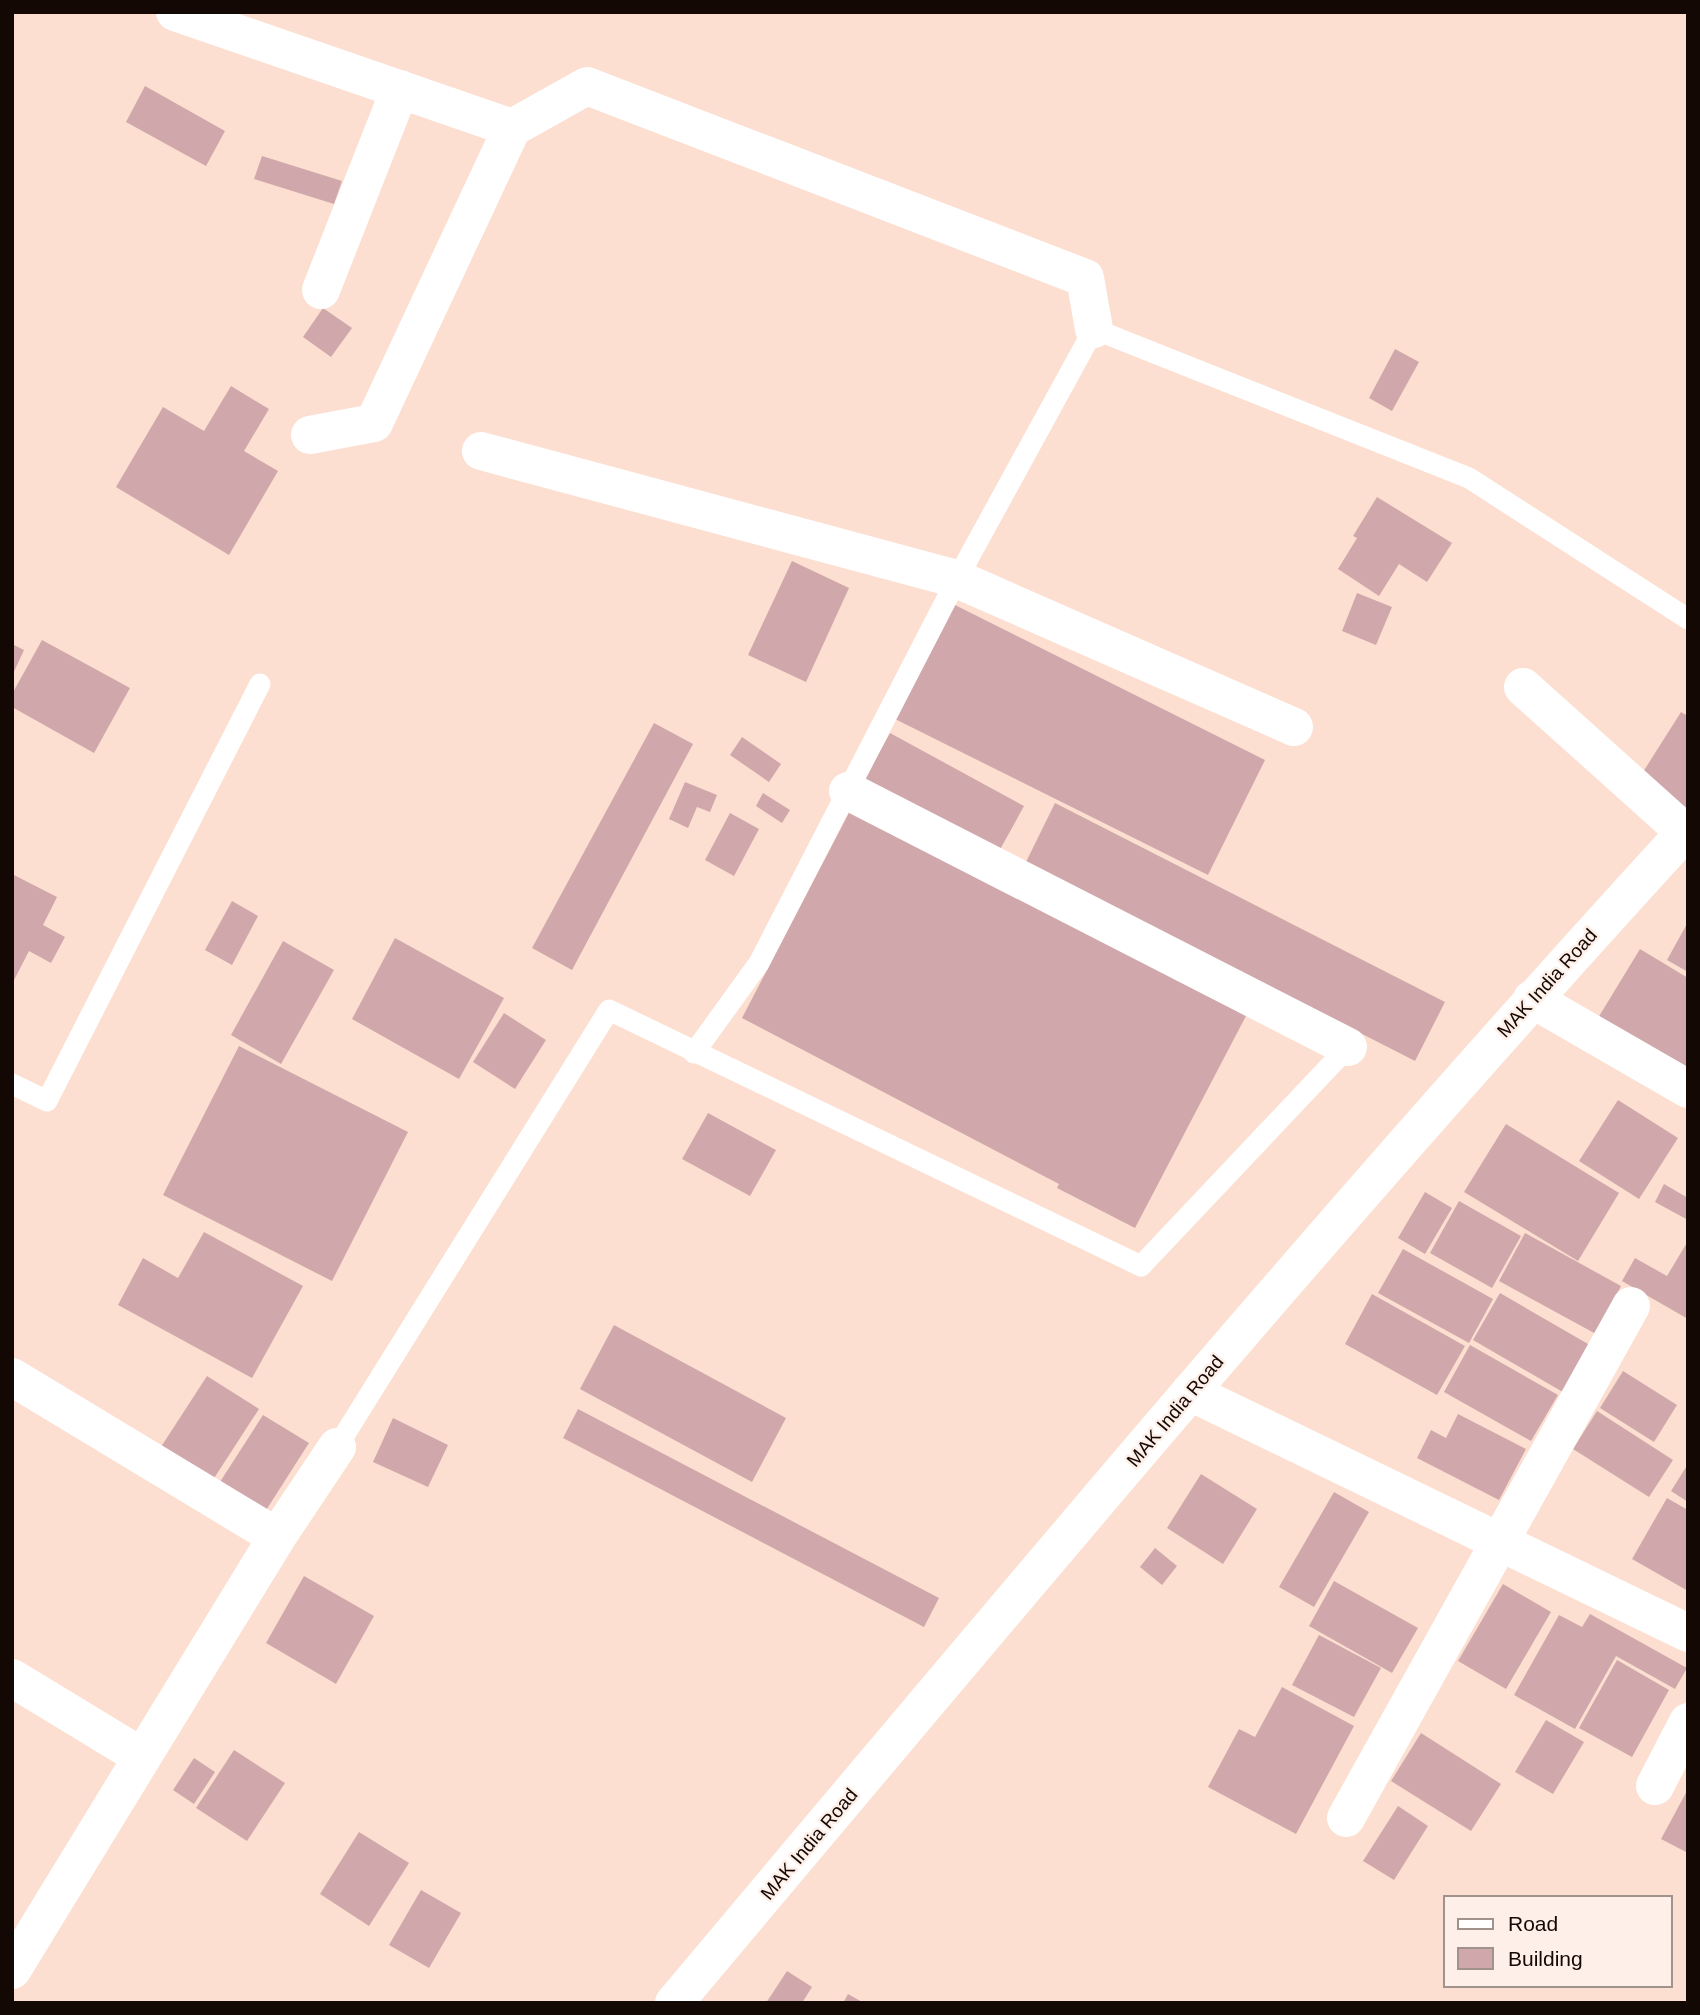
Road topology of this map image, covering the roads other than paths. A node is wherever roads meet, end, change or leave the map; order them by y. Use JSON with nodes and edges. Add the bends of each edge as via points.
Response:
{"nodes":[{"id":1,"x":175,"y":12,"type":"edge"},
{"id":2,"x":400,"y":89,"type":"junction"},
{"id":3,"x":512,"y":128,"type":"junction"},
{"id":4,"x":321,"y":290,"type":"dead end"},
{"id":5,"x":1094,"y":329,"type":"junction"},
{"id":6,"x":310,"y":435,"type":"dead end"},
{"id":7,"x":481,"y":451,"type":"dead end"},
{"id":8,"x":957,"y":579,"type":"junction"},
{"id":9,"x":1688,"y":619,"type":"edge"},
{"id":10,"x":260,"y":684,"type":"dead end"},
{"id":11,"x":1523,"y":687,"type":"dead end"},
{"id":12,"x":1294,"y":727,"type":"dead end"},
{"id":13,"x":848,"y":791,"type":"junction"},
{"id":14,"x":1687,"y":832,"type":"edge"},
{"id":15,"x":1532,"y":999,"type":"junction"},
{"id":16,"x":1348,"y":1047,"type":"joint"},
{"id":17,"x":694,"y":1053,"type":"junction"},
{"id":18,"x":12,"y":1084,"type":"edge"},
{"id":19,"x":1688,"y":1088,"type":"edge"},
{"id":20,"x":1631,"y":1306,"type":"dead end"},
{"id":21,"x":12,"y":1377,"type":"edge"},
{"id":22,"x":1190,"y":1392,"type":"junction"},
{"id":23,"x":337,"y":1447,"type":"joint"},
{"id":24,"x":276,"y":1538,"type":"junction"},
{"id":25,"x":1500,"y":1542,"type":"junction"},
{"id":26,"x":1688,"y":1633,"type":"edge"},
{"id":27,"x":12,"y":1678,"type":"edge"},
{"id":28,"x":1688,"y":1723,"type":"edge"},
{"id":29,"x":142,"y":1757,"type":"junction"},
{"id":30,"x":1655,"y":1786,"type":"dead end"},
{"id":31,"x":1346,"y":1818,"type":"dead end"},
{"id":32,"x":12,"y":1970,"type":"edge"},
{"id":33,"x":682,"y":2001,"type":"edge"}],
"edges":[{"from":1,"to":2,"type":"street"},
{"from":2,"to":3,"type":"street"},
{"from":2,"to":4,"type":"street"},
{"from":3,"to":5,"type":"street","via":[[587,86],[1085,278]]},
{"from":3,"to":6,"type":"street","via":[[374,423]]},
{"from":5,"to":8,"type":"lane"},
{"from":5,"to":9,"type":"lane","via":[[1469,478]]},
{"from":7,"to":8,"type":"street"},
{"from":8,"to":12,"type":"street"},
{"from":8,"to":13,"type":"lane"},
{"from":10,"to":18,"type":"lane","via":[[47,1101]]},
{"from":11,"to":14,"type":"street"},
{"from":13,"to":16,"type":"street"},
{"from":13,"to":17,"type":"lane","via":[[760,963]]},
{"from":14,"to":15,"type":"street","name":"MAK India Road"},
{"from":15,"to":19,"type":"street"},
{"from":15,"to":22,"type":"street","name":"MAK India Road"},
{"from":16,"to":17,"type":"lane","via":[[1141,1266]]},
{"from":17,"to":23,"type":"lane","via":[[609,1010]]},
{"from":20,"to":25,"type":"street"},
{"from":21,"to":24,"type":"street"},
{"from":22,"to":25,"type":"street"},
{"from":22,"to":33,"type":"street","name":"MAK India Road"},
{"from":23,"to":24,"type":"street"},
{"from":24,"to":29,"type":"street"},
{"from":25,"to":26,"type":"street"},
{"from":25,"to":31,"type":"street"},
{"from":27,"to":29,"type":"street"},
{"from":28,"to":30,"type":"street"},
{"from":29,"to":32,"type":"street"}]}
